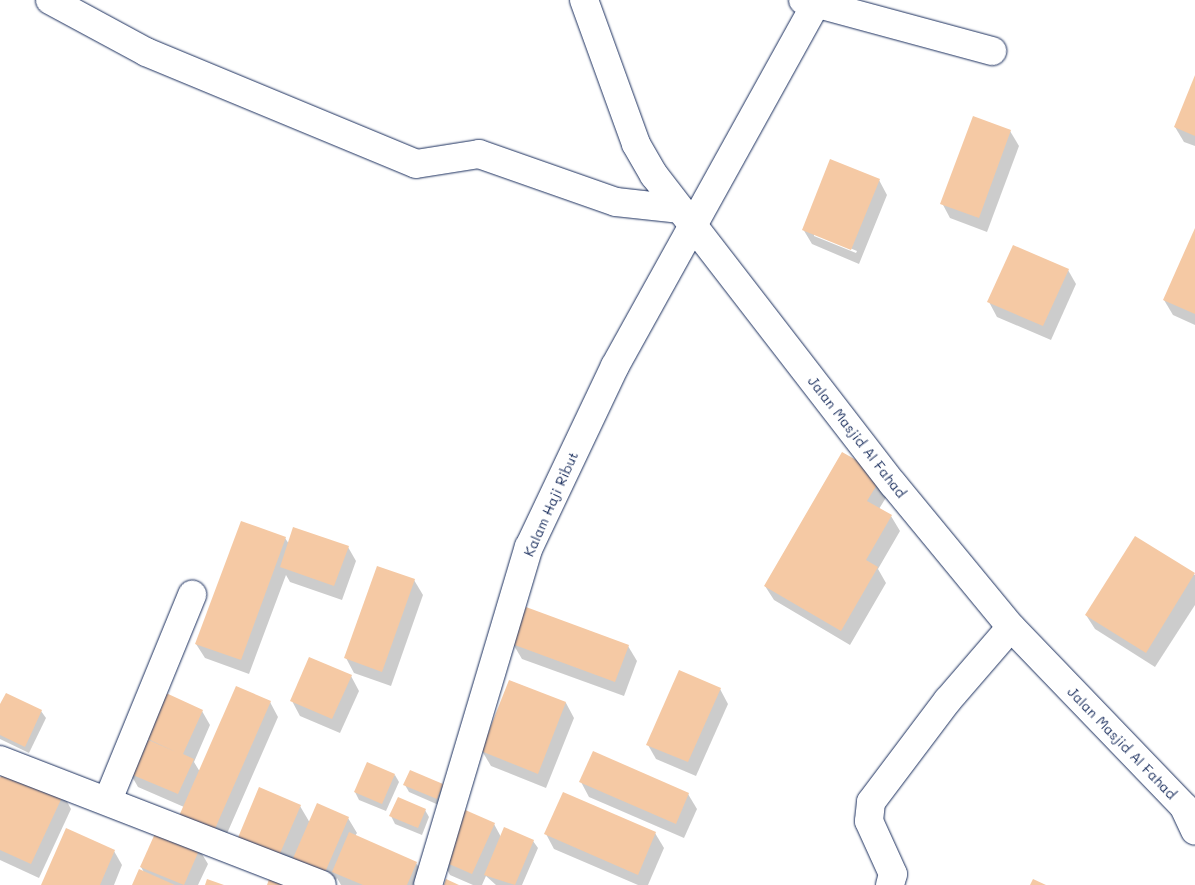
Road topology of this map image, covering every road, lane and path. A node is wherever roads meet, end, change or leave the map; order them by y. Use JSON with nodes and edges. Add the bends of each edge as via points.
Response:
{"nodes":[{"id":1,"x":50,"y":0,"type":"edge"},
{"id":2,"x":584,"y":0,"type":"edge"},
{"id":3,"x":809,"y":2,"type":"edge"},
{"id":4,"x":992,"y":51,"type":"dead end"},
{"id":5,"x":685,"y":218,"type":"junction"},
{"id":6,"x":192,"y":595,"type":"dead end"},
{"id":7,"x":1011,"y":627,"type":"junction"},
{"id":8,"x":0,"y":760,"type":"edge"},
{"id":9,"x":108,"y":800,"type":"junction"},
{"id":10,"x":1191,"y":810,"type":"edge"},
{"id":11,"x":322,"y":885,"type":"edge"},
{"id":12,"x":428,"y":885,"type":"edge"},
{"id":13,"x":890,"y":885,"type":"edge"}],
"edges":[{"from":1,"to":5,"type":"street","via":[[146,52],[416,164],[479,154],[616,202]]},
{"from":2,"to":5,"type":"street","name":"Jalan Masjid Al Fahad","via":[[636,144]]},
{"from":3,"to":4,"type":"street"},
{"from":3,"to":5,"type":"street","name":"Kalam Haji Ribut"},
{"from":5,"to":7,"type":"street","name":"Jalan Masjid Al Fahad","via":[[893,484]]},
{"from":5,"to":12,"type":"street","name":"Kalam Haji Ribut","via":[[529,547]]},
{"from":6,"to":9,"type":"street"},
{"from":7,"to":10,"type":"street","name":"Jalan Masjid Al Fahad"},
{"from":7,"to":13,"type":"street","via":[[948,700],[871,802],[869,821],[876,843],[886,854],[891,867]]},
{"from":8,"to":9,"type":"street"},
{"from":9,"to":11,"type":"street"}]}
